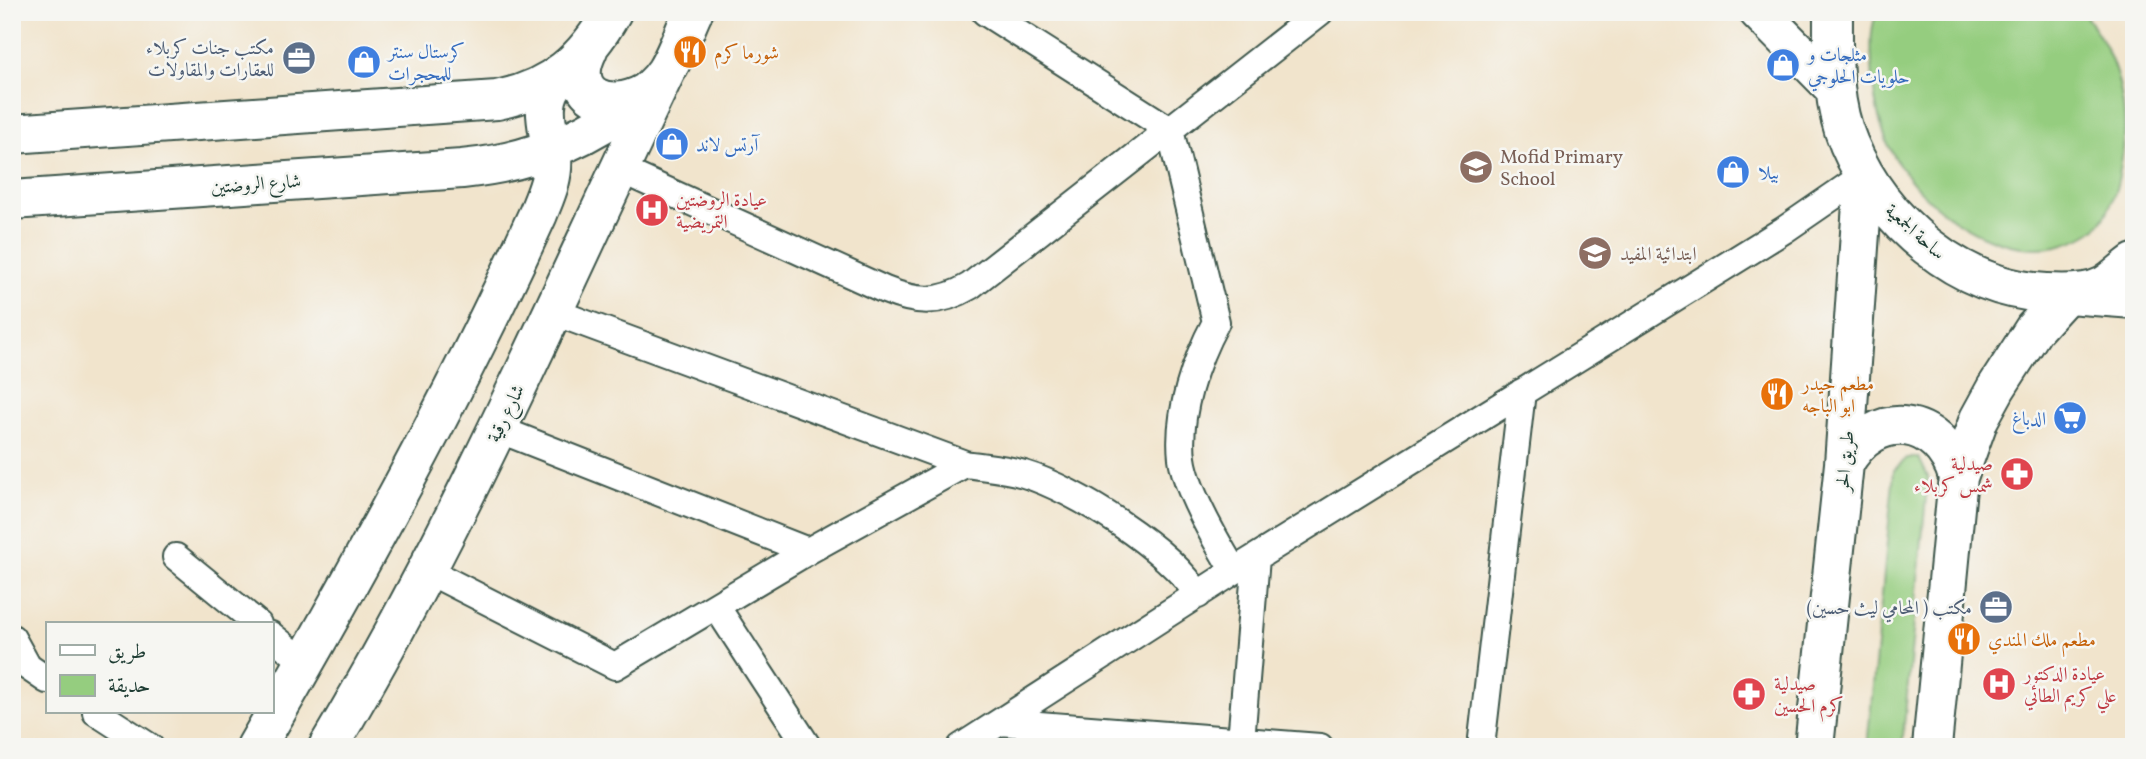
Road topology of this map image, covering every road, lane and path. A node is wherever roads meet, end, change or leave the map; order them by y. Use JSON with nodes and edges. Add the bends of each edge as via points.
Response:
{"nodes":[{"id":1,"x":612,"y":12,"type":"edge"},
{"id":2,"x":693,"y":12,"type":"edge"},
{"id":3,"x":985,"y":12,"type":"edge"},
{"id":4,"x":1320,"y":12,"type":"edge"},
{"id":5,"x":1759,"y":12,"type":"edge"},
{"id":6,"x":1833,"y":12,"type":"edge"},
{"id":7,"x":588,"y":50,"type":"junction"},
{"id":8,"x":558,"y":78,"type":"junction"},
{"id":9,"x":656,"y":82,"type":"junction"},
{"id":10,"x":1834,"y":88,"type":"junction"},
{"id":11,"x":497,"y":100,"type":"junction"},
{"id":12,"x":1170,"y":130,"type":"junction"},
{"id":13,"x":12,"y":134,"type":"edge"},
{"id":14,"x":551,"y":150,"type":"junction"},
{"id":15,"x":499,"y":164,"type":"junction"},
{"id":16,"x":619,"y":169,"type":"junction"},
{"id":17,"x":1864,"y":175,"type":"junction"},
{"id":18,"x":12,"y":200,"type":"edge"},
{"id":19,"x":2134,"y":263,"type":"edge"},
{"id":20,"x":2066,"y":294,"type":"junction"},
{"id":21,"x":2134,"y":299,"type":"edge"},
{"id":22,"x":554,"y":312,"type":"junction"},
{"id":23,"x":1522,"y":392,"type":"junction"},
{"id":24,"x":498,"y":429,"type":"junction"},
{"id":25,"x":965,"y":464,"type":"junction"},
{"id":26,"x":1844,"y":464,"type":"junction"},
{"id":27,"x":1958,"y":477,"type":"junction"},
{"id":28,"x":395,"y":498,"type":"junction"},
{"id":29,"x":448,"y":527,"type":"junction"},
{"id":30,"x":808,"y":551,"type":"junction"},
{"id":31,"x":176,"y":557,"type":"dead end"},
{"id":32,"x":1245,"y":565,"type":"junction"},
{"id":33,"x":426,"y":570,"type":"junction"},
{"id":34,"x":1198,"y":595,"type":"junction"},
{"id":35,"x":716,"y":606,"type":"junction"},
{"id":36,"x":256,"y":622,"type":"edge"},
{"id":37,"x":273,"y":637,"type":"edge"},
{"id":38,"x":12,"y":638,"type":"edge"},
{"id":39,"x":304,"y":662,"type":"junction"},
{"id":40,"x":46,"y":679,"type":"edge"},
{"id":41,"x":99,"y":714,"type":"edge"},
{"id":42,"x":1000,"y":722,"type":"junction"},
{"id":43,"x":1241,"y":741,"type":"junction"},
{"id":44,"x":150,"y":747,"type":"edge"},
{"id":45,"x":256,"y":747,"type":"edge"},
{"id":46,"x":328,"y":747,"type":"edge"},
{"id":47,"x":808,"y":747,"type":"edge"},
{"id":48,"x":961,"y":747,"type":"edge"},
{"id":49,"x":1320,"y":747,"type":"edge"},
{"id":50,"x":1481,"y":747,"type":"edge"},
{"id":51,"x":1815,"y":747,"type":"edge"},
{"id":52,"x":1932,"y":747,"type":"edge"}],
"edges":[{"from":1,"to":7,"type":"main road"},
{"from":2,"to":9,"type":"main road","name":"شارع رقية"},
{"from":3,"to":12,"type":"street"},
{"from":4,"to":12,"type":"street"},
{"from":5,"to":10,"type":"main road"},
{"from":6,"to":10,"type":"main road","name":"ساحة الجمعية"},
{"from":7,"to":8,"type":"main road"},
{"from":7,"to":9,"type":"main road","via":[[582,81],[593,96],[611,104],[628,101]]},
{"from":8,"to":11,"type":"main road","via":[[520,96]]},
{"from":8,"to":14,"type":"main road","via":[[545,107]]},
{"from":9,"to":14,"type":"main road","name":"شارع الروضتين","via":[[603,125]]},
{"from":9,"to":16,"type":"main road","name":"شارع رقية"},
{"from":10,"to":17,"type":"main road","name":"ساحة الجمعية","via":[[1847,141]]},
{"from":11,"to":13,"type":"main road"},
{"from":11,"to":15,"type":"main road","via":[[515,112],[522,132],[516,152]]},
{"from":12,"to":16,"type":"street","via":[[970,286],[952,296],[922,302],[884,290]]},
{"from":12,"to":32,"type":"street","via":[[1216,322],[1192,379],[1182,459],[1208,528]]},
{"from":14,"to":15,"type":"main road","name":"شارع الروضتين"},
{"from":14,"to":28,"type":"main road","via":[[550,180],[541,207]]},
{"from":15,"to":18,"type":"main road","name":"شارع الروضتين"},
{"from":16,"to":22,"type":"main road","name":"شارع رقية"},
{"from":17,"to":20,"type":"main road","name":"ساحة الجمعية","via":[[1888,210],[1939,256],[1976,276],[2024,292]]},
{"from":17,"to":23,"type":"street","via":[[1784,230]]},
{"from":17,"to":26,"type":"main road","name":"طريق الحر"},
{"from":19,"to":20,"type":"main road","name":"ساحة الجمعية","via":[[2103,287]]},
{"from":20,"to":21,"type":"main road"},
{"from":20,"to":27,"type":"main road","via":[[2008,367],[1979,419]]},
{"from":22,"to":24,"type":"main road","name":"شارع رقية"},
{"from":22,"to":25,"type":"street"},
{"from":23,"to":32,"type":"street"},
{"from":23,"to":50,"type":"street"},
{"from":24,"to":29,"type":"main road","name":"شارع رقية"},
{"from":24,"to":30,"type":"street"},
{"from":25,"to":30,"type":"street"},
{"from":25,"to":34,"type":"street","via":[[1023,473],[1083,498],[1185,574]]},
{"from":26,"to":27,"type":"main road","via":[[1865,436],[1880,428],[1915,427],[1931,434],[1953,460]]},
{"from":26,"to":51,"type":"main road","name":"طريق الحر"},
{"from":27,"to":52,"type":"main road"},
{"from":28,"to":29,"type":"main road","via":[[413,488],[433,491],[447,506]]},
{"from":28,"to":39,"type":"main road"},
{"from":29,"to":33,"type":"main road","name":"شارع رقية"},
{"from":30,"to":35,"type":"street"},
{"from":31,"to":36,"type":"street"},
{"from":32,"to":34,"type":"street"},
{"from":32,"to":43,"type":"street"},
{"from":33,"to":35,"type":"street","via":[[615,666]]},
{"from":33,"to":46,"type":"main road","name":"شارع رقية"},
{"from":34,"to":42,"type":"street"},
{"from":35,"to":47,"type":"street"},
{"from":37,"to":39,"type":"street"},
{"from":38,"to":40,"type":"street","via":[[28,667]]},
{"from":39,"to":45,"type":"main road"},
{"from":41,"to":44,"type":"street"},
{"from":42,"to":43,"type":"street"},
{"from":42,"to":48,"type":"street"},
{"from":43,"to":49,"type":"street"}]}
